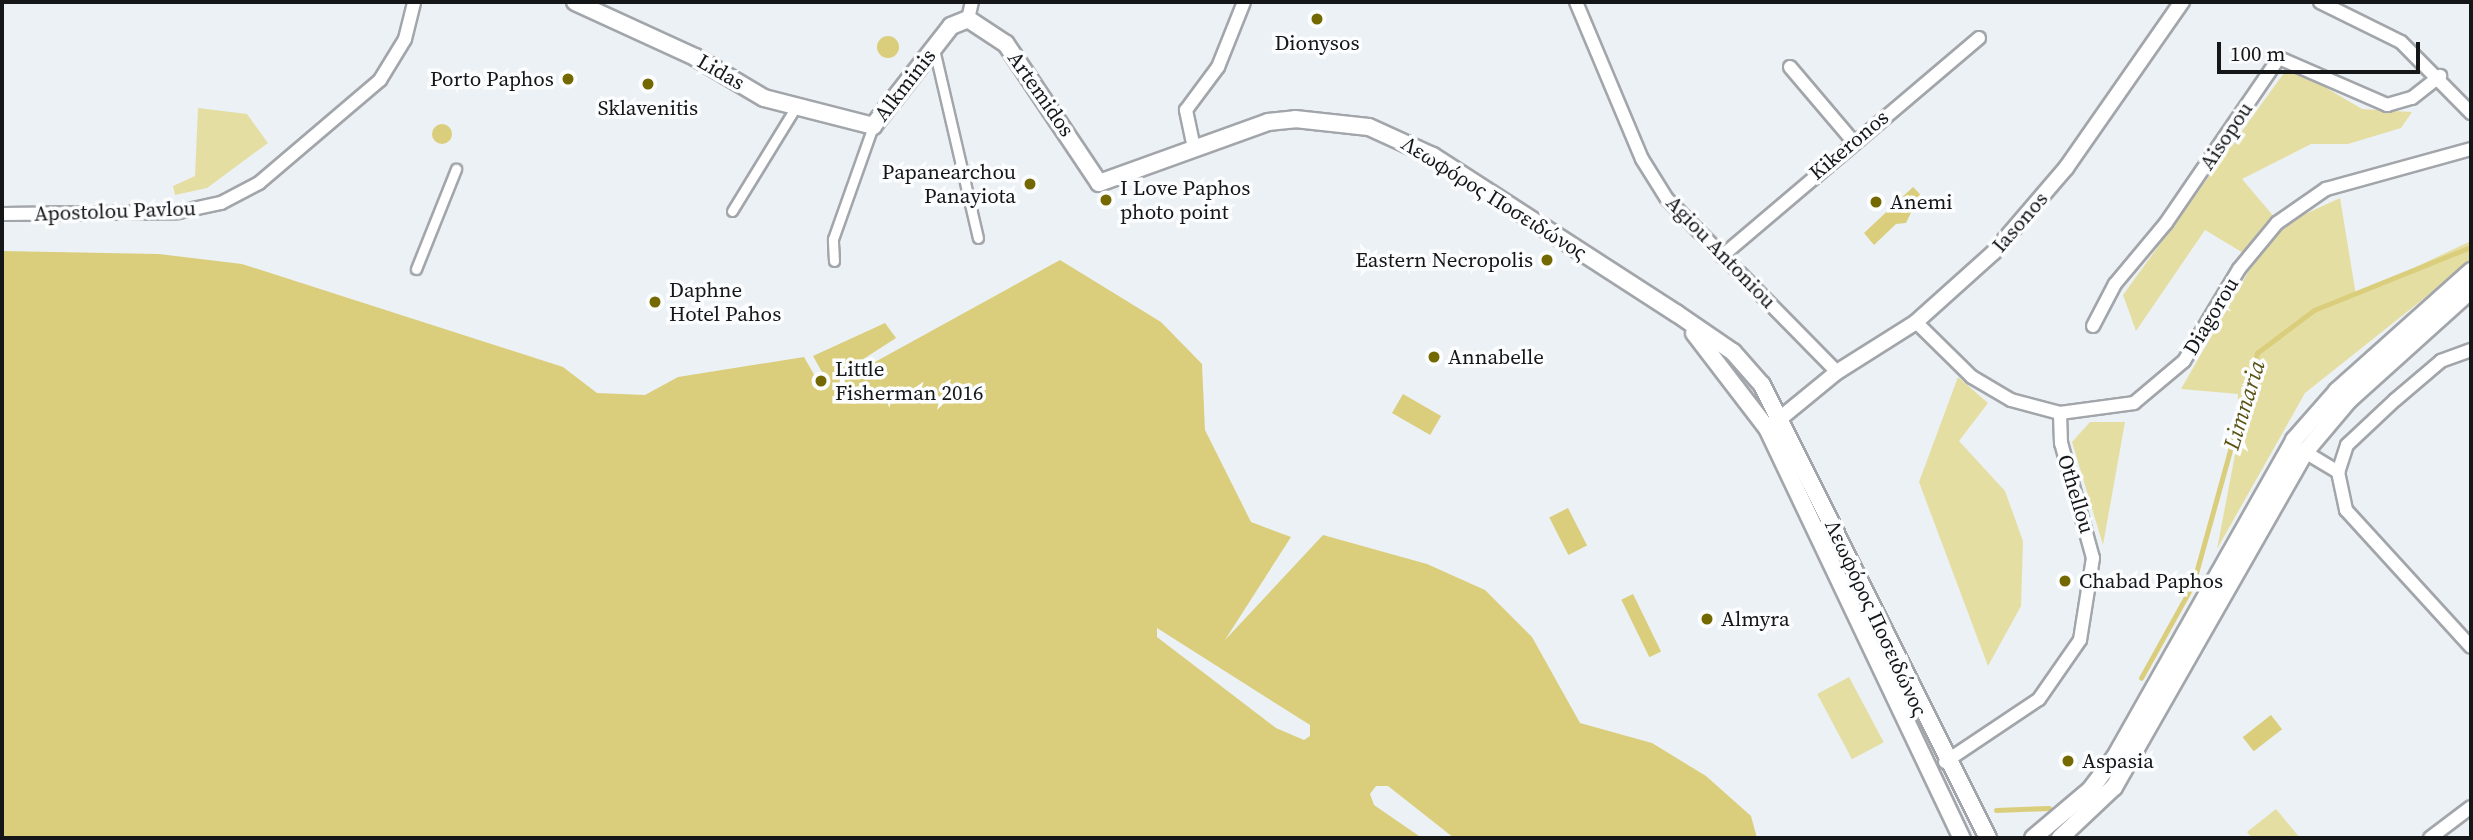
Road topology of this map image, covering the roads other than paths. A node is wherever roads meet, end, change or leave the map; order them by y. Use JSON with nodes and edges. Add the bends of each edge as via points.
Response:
{"nodes":[{"id":1,"x":414,"y":2,"type":"edge"},
{"id":2,"x":575,"y":2,"type":"edge"},
{"id":3,"x":972,"y":2,"type":"edge"},
{"id":4,"x":1244,"y":2,"type":"edge"},
{"id":5,"x":1576,"y":2,"type":"edge"},
{"id":6,"x":2182,"y":2,"type":"edge"},
{"id":7,"x":2320,"y":2,"type":"edge"},
{"id":8,"x":968,"y":19,"type":"junction"},
{"id":9,"x":1979,"y":38,"type":"dead end"},
{"id":10,"x":934,"y":48,"type":"junction"},
{"id":11,"x":1790,"y":67,"type":"dead end"},
{"id":12,"x":2440,"y":76,"type":"junction"},
{"id":13,"x":794,"y":110,"type":"junction"},
{"id":14,"x":2471,"y":113,"type":"edge"},
{"id":15,"x":873,"y":126,"type":"junction"},
{"id":16,"x":1852,"y":140,"type":"junction"},
{"id":17,"x":1194,"y":148,"type":"junction"},
{"id":18,"x":2471,"y":149,"type":"edge"},
{"id":19,"x":456,"y":169,"type":"dead end"},
{"id":20,"x":1099,"y":183,"type":"joint"},
{"id":21,"x":732,"y":211,"type":"dead end"},
{"id":22,"x":6,"y":213,"type":"edge"},
{"id":23,"x":978,"y":238,"type":"dead end"},
{"id":24,"x":1722,"y":256,"type":"junction"},
{"id":25,"x":834,"y":261,"type":"dead end"},
{"id":26,"x":416,"y":269,"type":"dead end"},
{"id":27,"x":2468,"y":286,"type":"edge"},
{"id":28,"x":1676,"y":313,"type":"junction"},
{"id":29,"x":1916,"y":322,"type":"junction"},
{"id":30,"x":2093,"y":326,"type":"dead end"},
{"id":31,"x":2471,"y":350,"type":"edge"},
{"id":32,"x":1837,"y":372,"type":"junction"},
{"id":33,"x":1780,"y":412,"type":"junction"},
{"id":34,"x":2060,"y":413,"type":"junction"},
{"id":35,"x":1764,"y":422,"type":"junction"},
{"id":36,"x":2305,"y":452,"type":"junction"},
{"id":37,"x":2338,"y":472,"type":"junction"},
{"id":38,"x":2471,"y":647,"type":"edge"},
{"id":39,"x":1945,"y":762,"type":"junction"},
{"id":40,"x":2471,"y":807,"type":"edge"},
{"id":41,"x":2439,"y":835,"type":"edge"},
{"id":42,"x":1962,"y":838,"type":"edge"},
{"id":43,"x":1988,"y":838,"type":"edge"},
{"id":44,"x":2034,"y":838,"type":"edge"},
{"id":45,"x":2060,"y":838,"type":"edge"}],
"edges":[{"from":1,"to":22,"type":"street","name":"Apostolou Pavlou","via":[[405,39],[380,80],[240,194],[179,212]]},
{"from":2,"to":13,"type":"main road","name":"Lidas"},
{"from":3,"to":8,"type":"street"},
{"from":4,"to":17,"type":"street","via":[[1218,66],[1186,110]]},
{"from":5,"to":24,"type":"street","name":"Agiou Antoniou","via":[[1642,159],[1668,199]]},
{"from":6,"to":29,"type":"street","name":"Iasonos","via":[[2017,228]]},
{"from":7,"to":12,"type":"street","via":[[2400,42]]},
{"from":8,"to":10,"type":"main road","name":"Alkminis","via":[[951,26]]},
{"from":8,"to":20,"type":"main road","name":"Artemidos","via":[[1006,44]]},
{"from":9,"to":16,"type":"street","name":"Kikeronos"},
{"from":10,"to":15,"type":"main road","name":"Alkminis"},
{"from":10,"to":23,"type":"street"},
{"from":11,"to":16,"type":"street"},
{"from":12,"to":14,"type":"street"},
{"from":12,"to":30,"type":"street","name":"Aisopou","via":[[2412,98],[2387,105],[2279,58],[2166,223],[2115,284]]},
{"from":13,"to":15,"type":"main road","name":"Lidas"},
{"from":13,"to":21,"type":"street"},
{"from":15,"to":25,"type":"street","name":"Alkminis","via":[[833,239]]},
{"from":16,"to":24,"type":"street","name":"Kikeronos"},
{"from":17,"to":20,"type":"main road","name":"Λεωφόρος Ποσειδώνος"},
{"from":17,"to":28,"type":"main road","name":"Λεωφόρος Ποσειδώνος","via":[[1268,122],[1321,119],[1369,127],[1441,161]]},
{"from":18,"to":34,"type":"street","name":"Diagorou","via":[[2326,189],[2260,241],[2213,322],[2150,393],[2109,410]]},
{"from":19,"to":26,"type":"street"},
{"from":24,"to":32,"type":"street","name":"Agiou Antoniou"},
{"from":27,"to":36,"type":"main road","via":[[2349,400]]},
{"from":27,"to":44,"type":"main road","via":[[2337,391],[2294,440],[2115,757],[2090,790]]},
{"from":28,"to":33,"type":"main road","name":"Λεωφόρος Ποσειδώνος","via":[[1732,352]]},
{"from":28,"to":35,"type":"main road","name":"Λεωφόρος Ποσειδώνος"},
{"from":29,"to":32,"type":"street","name":"Iasonos"},
{"from":29,"to":34,"type":"street","name":"Diagorou","via":[[1990,390]]},
{"from":31,"to":37,"type":"street","via":[[2441,361],[2395,400],[2347,445]]},
{"from":32,"to":33,"type":"street","name":"Iasonos"},
{"from":33,"to":35,"type":"street","name":"Iasonos"},
{"from":33,"to":39,"type":"main road","name":"Λεωφόρος Ποσειδώνος"},
{"from":34,"to":39,"type":"street","name":"Othellou","via":[[2062,450],[2093,558],[2080,640],[2039,699]]},
{"from":35,"to":42,"type":"main road","name":"Λεωφόρος Ποσειδώνος"},
{"from":36,"to":37,"type":"street"},
{"from":36,"to":45,"type":"main road","via":[[2114,787]]},
{"from":37,"to":38,"type":"street","via":[[2346,510]]},
{"from":39,"to":43,"type":"main road","name":"Λεωφόρος Ποσειδώνος"},
{"from":40,"to":41,"type":"street"}]}
